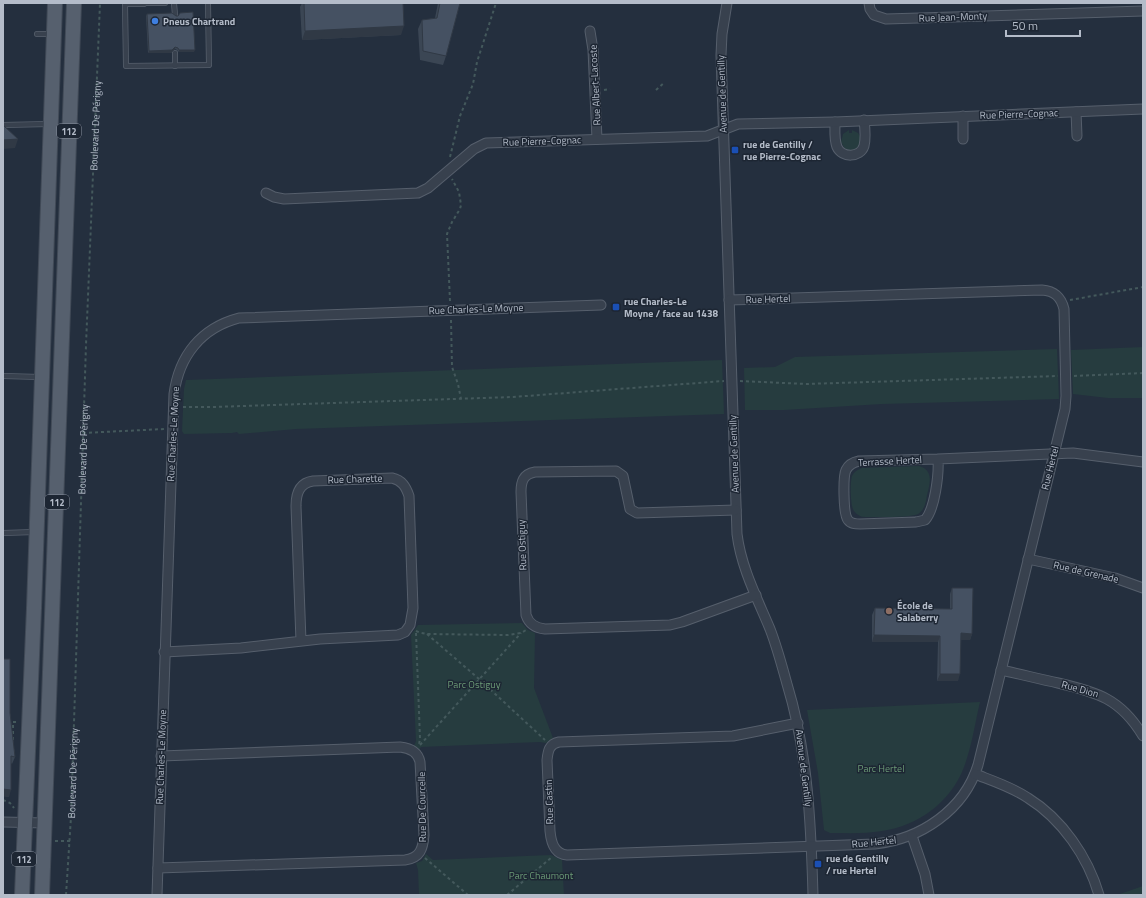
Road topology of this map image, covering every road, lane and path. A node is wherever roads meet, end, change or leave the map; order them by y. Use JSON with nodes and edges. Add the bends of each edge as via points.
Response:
{"nodes":[{"id":1,"x":55,"y":3,"type":"edge"},
{"id":2,"x":74,"y":3,"type":"edge"},
{"id":3,"x":100,"y":3,"type":"edge"},
{"id":4,"x":144,"y":3,"type":"edge"},
{"id":5,"x":165,"y":3,"type":"edge"},
{"id":6,"x":174,"y":3,"type":"edge"},
{"id":7,"x":208,"y":3,"type":"edge"},
{"id":8,"x":496,"y":3,"type":"edge"},
{"id":9,"x":727,"y":3,"type":"edge"},
{"id":10,"x":869,"y":3,"type":"edge"},
{"id":11,"x":1143,"y":11,"type":"edge"},
{"id":12,"x":175,"y":15,"type":"edge"},
{"id":13,"x":590,"y":31,"type":"dead end"},
{"id":14,"x":37,"y":34,"type":"dead end"},
{"id":15,"x":54,"y":34,"type":"junction"},
{"id":16,"x":175,"y":52,"type":"edge"},
{"id":17,"x":175,"y":66,"type":"junction"},
{"id":18,"x":665,"y":82,"type":"dead end"},
{"id":19,"x":656,"y":90,"type":"dead end"},
{"id":20,"x":1143,"y":109,"type":"edge"},
{"id":21,"x":1076,"y":112,"type":"junction"},
{"id":22,"x":962,"y":116,"type":"junction"},
{"id":23,"x":864,"y":120,"type":"junction"},
{"id":24,"x":835,"y":122,"type":"junction"},
{"id":25,"x":51,"y":124,"type":"junction"},
{"id":26,"x":3,"y":125,"type":"edge"},
{"id":27,"x":724,"y":128,"type":"junction"},
{"id":28,"x":1077,"y":136,"type":"dead end"},
{"id":29,"x":597,"y":139,"type":"junction"},
{"id":30,"x":963,"y":139,"type":"dead end"},
{"id":31,"x":451,"y":159,"type":"dead end"},
{"id":32,"x":452,"y":179,"type":"dead end"},
{"id":33,"x":266,"y":193,"type":"dead end"},
{"id":34,"x":1143,"y":287,"type":"edge"},
{"id":35,"x":729,"y":300,"type":"junction"},
{"id":36,"x":1067,"y":300,"type":"dead end"},
{"id":37,"x":450,"y":304,"type":"dead end"},
{"id":38,"x":601,"y":305,"type":"dead end"},
{"id":39,"x":450,"y":318,"type":"dead end"},
{"id":40,"x":1143,"y":373,"type":"edge"},
{"id":41,"x":3,"y":376,"type":"edge"},
{"id":42,"x":1058,"y":376,"type":"dead end"},
{"id":43,"x":1072,"y":376,"type":"dead end"},
{"id":44,"x":42,"y":377,"type":"junction"},
{"id":45,"x":742,"y":381,"type":"dead end"},
{"id":46,"x":722,"y":382,"type":"dead end"},
{"id":47,"x":461,"y":399,"type":"junction"},
{"id":48,"x":183,"y":407,"type":"dead end"},
{"id":49,"x":162,"y":429,"type":"dead end"},
{"id":50,"x":83,"y":433,"type":"junction"},
{"id":51,"x":1053,"y":454,"type":"junction"},
{"id":52,"x":938,"y":459,"type":"junction"},
{"id":53,"x":1143,"y":462,"type":"edge"},
{"id":54,"x":736,"y":510,"type":"junction"},
{"id":55,"x":36,"y":532,"type":"junction"},
{"id":56,"x":3,"y":533,"type":"edge"},
{"id":57,"x":1028,"y":558,"type":"junction"},
{"id":58,"x":1143,"y":588,"type":"edge"},
{"id":59,"x":756,"y":595,"type":"junction"},
{"id":60,"x":527,"y":629,"type":"dead end"},
{"id":61,"x":521,"y":633,"type":"junction"},
{"id":62,"x":426,"y":634,"type":"junction"},
{"id":63,"x":301,"y":642,"type":"junction"},
{"id":64,"x":164,"y":652,"type":"junction"},
{"id":65,"x":1001,"y":670,"type":"junction"},
{"id":66,"x":479,"y":679,"type":"junction"},
{"id":67,"x":18,"y":722,"type":"dead end"},
{"id":68,"x":798,"y":723,"type":"junction"},
{"id":69,"x":1143,"y":736,"type":"edge"},
{"id":70,"x":13,"y":742,"type":"edge"},
{"id":71,"x":551,"y":745,"type":"junction"},
{"id":72,"x":416,"y":749,"type":"junction"},
{"id":73,"x":161,"y":756,"type":"junction"},
{"id":74,"x":975,"y":774,"type":"junction"},
{"id":75,"x":3,"y":800,"type":"edge"},
{"id":76,"x":10,"y":803,"type":"dead end"},
{"id":77,"x":3,"y":822,"type":"edge"},
{"id":78,"x":26,"y":822,"type":"junction"},
{"id":79,"x":46,"y":823,"type":"junction"},
{"id":80,"x":912,"y":836,"type":"junction"},
{"id":81,"x":54,"y":841,"type":"dead end"},
{"id":82,"x":70,"y":841,"type":"junction"},
{"id":83,"x":811,"y":846,"type":"junction"},
{"id":84,"x":558,"y":852,"type":"junction"},
{"id":85,"x":419,"y":854,"type":"junction"},
{"id":86,"x":158,"y":868,"type":"junction"},
{"id":87,"x":22,"y":895,"type":"edge"},
{"id":88,"x":42,"y":895,"type":"edge"},
{"id":89,"x":66,"y":895,"type":"edge"},
{"id":90,"x":157,"y":895,"type":"edge"},
{"id":91,"x":468,"y":895,"type":"edge"},
{"id":92,"x":507,"y":895,"type":"edge"},
{"id":93,"x":813,"y":895,"type":"edge"},
{"id":94,"x":929,"y":895,"type":"edge"},
{"id":95,"x":1099,"y":895,"type":"edge"}],
"edges":[{"from":1,"to":15,"type":"main road","number":"112"},
{"from":2,"to":79,"type":"main road","number":"112"},
{"from":3,"to":50,"type":"path","name":"Boulevard De Périgny"},
{"from":4,"to":5,"type":"lane"},
{"from":4,"to":17,"type":"lane","via":[[125,4],[126,66]]},
{"from":6,"to":12,"type":"lane"},
{"from":7,"to":17,"type":"lane","via":[[209,65]]},
{"from":8,"to":31,"type":"path","via":[[477,62],[473,84],[460,116]]},
{"from":9,"to":27,"type":"street","name":"Avenue de Gentilly","via":[[721,43]]},
{"from":10,"to":11,"type":"street","name":"Rue Jean-Monty","via":[[874,15],[881,19]]},
{"from":13,"to":29,"type":"street","name":"Rue Albert-Lacoste"},
{"from":14,"to":15,"type":"lane"},
{"from":15,"to":25,"type":"main road","number":"112"},
{"from":16,"to":17,"type":"lane"},
{"from":18,"to":19,"type":"path"},
{"from":20,"to":21,"type":"street","name":"Rue Pierre-Cognac"},
{"from":21,"to":22,"type":"street","name":"Rue Pierre-Cognac"},
{"from":21,"to":28,"type":"street"},
{"from":22,"to":23,"type":"street","name":"Rue Pierre-Cognac"},
{"from":22,"to":30,"type":"street"},
{"from":23,"to":24,"type":"street","name":"Rue Pierre-Cognac"},
{"from":23,"to":24,"type":"street","via":[[864,145],[861,151],[851,156],[842,153],[837,147]]},
{"from":24,"to":27,"type":"street","name":"Rue Pierre-Cognac","via":[[738,124]]},
{"from":25,"to":26,"type":"lane"},
{"from":25,"to":44,"type":"main road","number":"112"},
{"from":27,"to":29,"type":"street","name":"Rue Pierre-Cognac","via":[[708,136]]},
{"from":27,"to":35,"type":"street","name":"Avenue de Gentilly"},
{"from":29,"to":33,"type":"street","name":"Rue Pierre-Cognac","via":[[486,143],[474,149],[418,193],[284,199]]},
{"from":32,"to":37,"type":"path","via":[[459,192],[461,205],[448,230]]},
{"from":34,"to":36,"type":"path"},
{"from":35,"to":51,"type":"street","name":"Rue Hertel","via":[[1042,290],[1051,292],[1060,299],[1064,309],[1066,396]]},
{"from":35,"to":54,"type":"street","name":"Avenue de Gentilly"},
{"from":38,"to":64,"type":"street","name":"Rue Charles-Le Moyne","via":[[246,317],[227,322],[209,331],[185,358],[174,387]]},
{"from":39,"to":47,"type":"path","via":[[452,368]]},
{"from":40,"to":43,"type":"path"},
{"from":41,"to":44,"type":"lane"},
{"from":42,"to":45,"type":"path","via":[[806,384]]},
{"from":44,"to":55,"type":"main road","number":"112"},
{"from":46,"to":47,"type":"path"},
{"from":47,"to":48,"type":"path"},
{"from":49,"to":50,"type":"path"},
{"from":50,"to":82,"type":"path","name":"Boulevard De Périgny"},
{"from":51,"to":52,"type":"street","name":"Terrasse Hertel"},
{"from":51,"to":53,"type":"street","name":"Terrasse Hertel","via":[[1073,453]]},
{"from":51,"to":57,"type":"street","name":"Rue Hertel"},
{"from":52,"to":52,"type":"street","name":"Terrasse Hertel","via":[[938,479],[931,510],[925,520],[860,524],[848,520],[845,510],[844,475],[851,464],[862,460]]},
{"from":54,"to":59,"type":"street","name":"Avenue de Gentilly","via":[[740,552]]},
{"from":54,"to":59,"type":"street","name":"Rue Ostiguy","via":[[637,513],[630,509],[624,479],[616,471],[529,474],[522,480],[520,492],[526,615],[532,625],[545,629],[670,625]]},
{"from":55,"to":56,"type":"lane"},
{"from":55,"to":78,"type":"main road","number":"112"},
{"from":57,"to":58,"type":"street","name":"Rue de Grenade","via":[[1115,578]]},
{"from":57,"to":65,"type":"street","name":"Rue Hertel"},
{"from":59,"to":68,"type":"street","name":"Avenue de Gentilly","via":[[776,648]]},
{"from":60,"to":61,"type":"path"},
{"from":61,"to":62,"type":"path"},
{"from":61,"to":66,"type":"path"},
{"from":62,"to":66,"type":"path"},
{"from":62,"to":72,"type":"path","via":[[416,630],[420,738]]},
{"from":63,"to":63,"type":"street","name":"Rue Charette","via":[[393,636],[408,629],[413,608],[409,496],[401,482],[392,478],[313,480],[300,487],[296,506]]},
{"from":63,"to":64,"type":"street","name":"Rue Charette"},
{"from":64,"to":73,"type":"street","name":"Rue Charles-Le Moyne"},
{"from":65,"to":69,"type":"street","name":"Rue Dion","via":[[1099,694],[1125,712]]},
{"from":65,"to":74,"type":"street","name":"Rue Hertel"},
{"from":66,"to":71,"type":"path"},
{"from":66,"to":72,"type":"path"},
{"from":67,"to":70,"type":"path","via":[[13,722]]},
{"from":68,"to":71,"type":"street","via":[[733,736],[559,742]]},
{"from":68,"to":83,"type":"street","name":"Avenue de Gentilly","via":[[806,771]]},
{"from":71,"to":84,"type":"street","name":"Rue Castin","via":[[547,760],[550,831],[551,840]]},
{"from":72,"to":73,"type":"street","via":[[400,747]]},
{"from":72,"to":85,"type":"street","name":"Rue De Courcelle","via":[[421,767],[424,835]]},
{"from":73,"to":86,"type":"street","name":"Rue Charles-Le Moyne"},
{"from":74,"to":80,"type":"street","name":"Rue Hertel","via":[[963,795],[948,812]]},
{"from":74,"to":95,"type":"street","via":[[1029,798],[1048,814],[1068,835],[1085,860]]},
{"from":75,"to":76,"type":"path"},
{"from":77,"to":78,"type":"street"},
{"from":78,"to":79,"type":"street"},
{"from":78,"to":87,"type":"main road","number":"112"},
{"from":79,"to":88,"type":"main road","number":"112"},
{"from":80,"to":83,"type":"street","name":"Rue Hertel","via":[[875,844]]},
{"from":80,"to":94,"type":"street"},
{"from":81,"to":82,"type":"path"},
{"from":82,"to":89,"type":"path","name":"Boulevard De Périgny"},
{"from":83,"to":84,"type":"street","via":[[567,855]]},
{"from":83,"to":93,"type":"street","name":"Avenue de Gentilly"},
{"from":84,"to":92,"type":"path"},
{"from":85,"to":86,"type":"street","name":"Rue De Courcelle","via":[[415,858],[405,860]]},
{"from":85,"to":91,"type":"path"},
{"from":86,"to":90,"type":"street","name":"Rue Charles-Le Moyne"}]}
